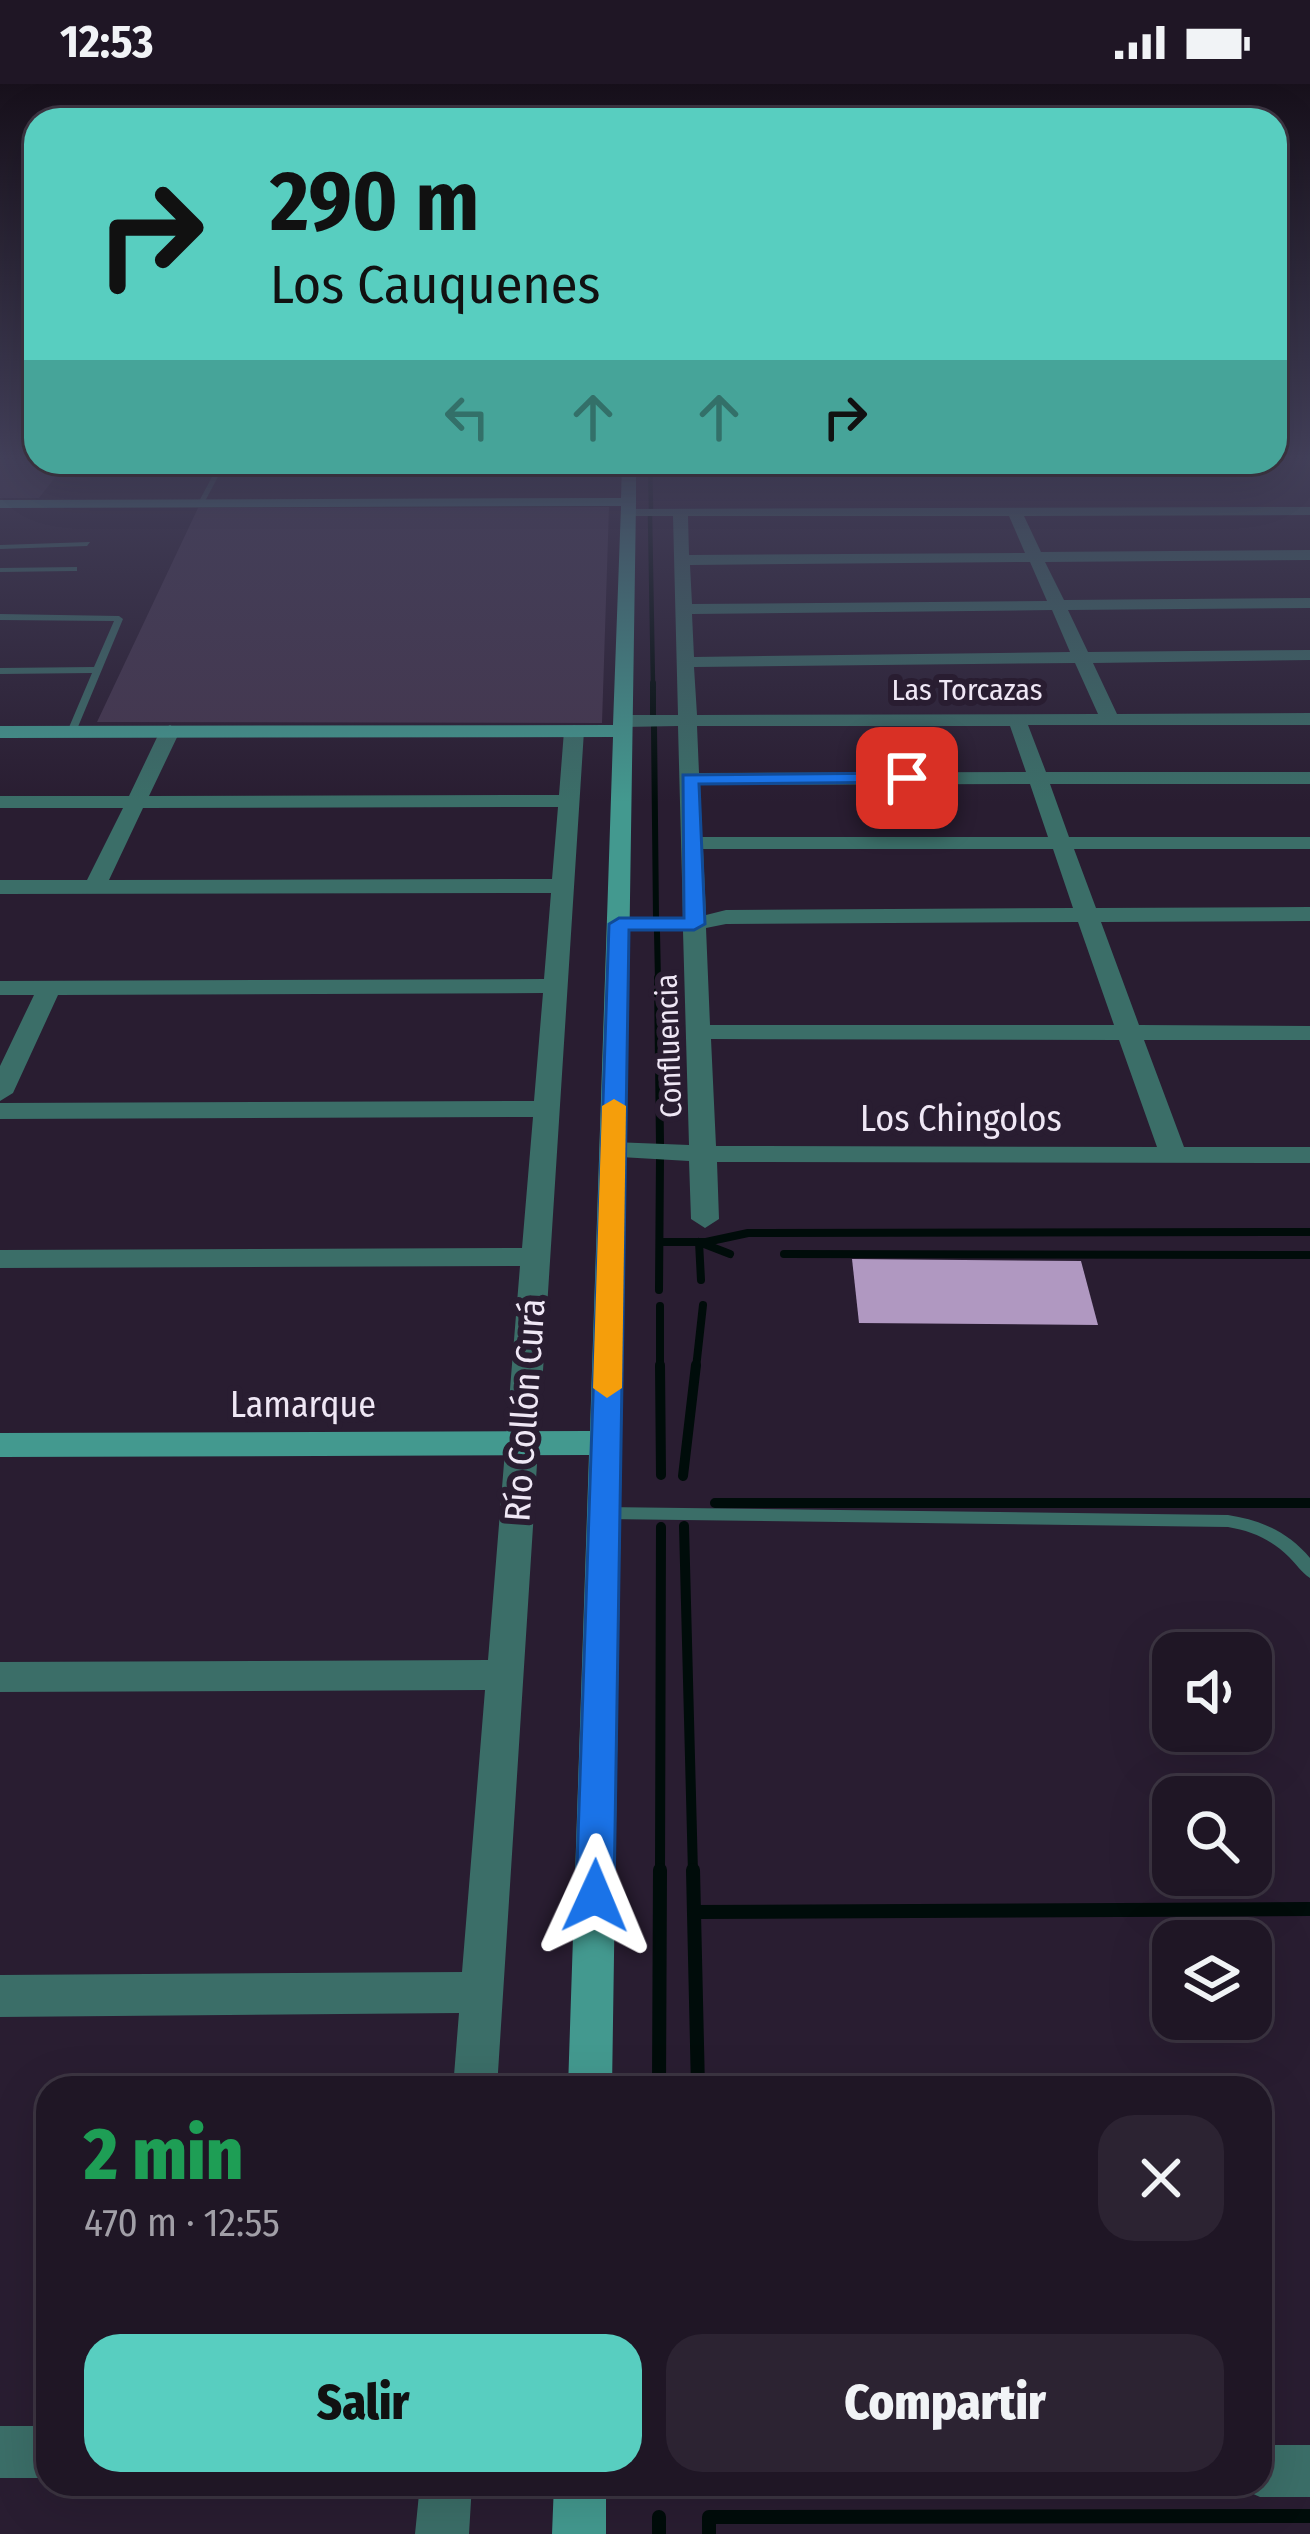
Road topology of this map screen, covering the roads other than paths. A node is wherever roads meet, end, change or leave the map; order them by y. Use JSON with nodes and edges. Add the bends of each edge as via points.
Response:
{"nodes":[{"id":1,"x":627,"y":573,"type":"edge"},
{"id":2,"x":682,"y":573,"type":"edge"},
{"id":3,"x":1043,"y":573,"type":"edge"},
{"id":4,"x":1310,"y":603,"type":"edge"},
{"id":5,"x":1057,"y":605,"type":"junction"},
{"id":6,"x":683,"y":609,"type":"junction"},
{"id":7,"x":0,"y":617,"type":"edge"},
{"id":8,"x":1310,"y":656,"type":"edge"},
{"id":9,"x":1082,"y":659,"type":"junction"},
{"id":10,"x":686,"y":662,"type":"junction"},
{"id":11,"x":99,"y":670,"type":"junction"},
{"id":12,"x":0,"y":671,"type":"edge"},
{"id":13,"x":1110,"y":719,"type":"junction"},
{"id":14,"x":1310,"y":719,"type":"edge"},
{"id":15,"x":1017,"y":720,"type":"junction"},
{"id":16,"x":688,"y":721,"type":"junction"},
{"id":17,"x":624,"y":726,"type":"junction"},
{"id":18,"x":72,"y":731,"type":"junction"},
{"id":19,"x":170,"y":731,"type":"junction"},
{"id":20,"x":574,"y":731,"type":"junction"},
{"id":21,"x":0,"y":732,"type":"edge"},
{"id":22,"x":1038,"y":778,"type":"junction"},
{"id":23,"x":1310,"y":778,"type":"edge"},
{"id":24,"x":689,"y":779,"type":"junction"},
{"id":25,"x":569,"y":801,"type":"junction"},
{"id":26,"x":0,"y":802,"type":"edge"},
{"id":27,"x":136,"y":802,"type":"junction"},
{"id":28,"x":692,"y":844,"type":"junction"},
{"id":29,"x":1061,"y":844,"type":"junction"},
{"id":30,"x":1310,"y":844,"type":"edge"},
{"id":31,"x":563,"y":886,"type":"junction"},
{"id":32,"x":0,"y":887,"type":"edge"},
{"id":33,"x":95,"y":887,"type":"junction"},
{"id":34,"x":1310,"y":914,"type":"edge"},
{"id":35,"x":1090,"y":923,"type":"junction"},
{"id":36,"x":619,"y":924,"type":"junction"},
{"id":37,"x":694,"y":924,"type":"junction"},
{"id":38,"x":1310,"y":931,"type":"edge"},
{"id":39,"x":556,"y":986,"type":"junction"},
{"id":40,"x":0,"y":988,"type":"edge"},
{"id":41,"x":49,"y":988,"type":"junction"},
{"id":42,"x":698,"y":1032,"type":"junction"},
{"id":43,"x":1130,"y":1033,"type":"junction"},
{"id":44,"x":1310,"y":1033,"type":"edge"},
{"id":45,"x":0,"y":1093,"type":"edge"},
{"id":46,"x":547,"y":1109,"type":"junction"},
{"id":47,"x":0,"y":1111,"type":"edge"},
{"id":48,"x":613,"y":1150,"type":"junction"},
{"id":49,"x":703,"y":1152,"type":"junction"},
{"id":50,"x":1310,"y":1154,"type":"edge"},
{"id":51,"x":1173,"y":1155,"type":"junction"},
{"id":52,"x":705,"y":1219,"type":"dead end"},
{"id":53,"x":536,"y":1257,"type":"junction"},
{"id":54,"x":0,"y":1259,"type":"edge"},
{"id":55,"x":522,"y":1443,"type":"junction"},
{"id":56,"x":606,"y":1443,"type":"junction"},
{"id":57,"x":0,"y":1445,"type":"edge"},
{"id":58,"x":604,"y":1513,"type":"junction"},
{"id":59,"x":1310,"y":1571,"type":"edge"},
{"id":60,"x":505,"y":1675,"type":"junction"},
{"id":61,"x":0,"y":1677,"type":"edge"},
{"id":62,"x":482,"y":1992,"type":"junction"},
{"id":63,"x":0,"y":1996,"type":"edge"},
{"id":64,"x":476,"y":2076,"type":"edge"},
{"id":65,"x":590,"y":2076,"type":"edge"},
{"id":66,"x":0,"y":2452,"type":"edge"},
{"id":67,"x":36,"y":2452,"type":"edge"},
{"id":68,"x":1272,"y":2471,"type":"edge"},
{"id":69,"x":1310,"y":2471,"type":"edge"},
{"id":70,"x":445,"y":2496,"type":"edge"},
{"id":71,"x":580,"y":2496,"type":"edge"},
{"id":72,"x":442,"y":2534,"type":"edge"},
{"id":73,"x":579,"y":2534,"type":"edge"}],
"edges":[{"from":1,"to":17,"type":"street"},
{"from":2,"to":6,"type":"street","name":"Confluencia"},
{"from":3,"to":5,"type":"street"},
{"from":4,"to":5,"type":"street"},
{"from":5,"to":6,"type":"street"},
{"from":5,"to":9,"type":"street"},
{"from":6,"to":10,"type":"street","name":"Confluencia"},
{"from":7,"to":11,"type":"lane","via":[[118,617]]},
{"from":8,"to":9,"type":"street"},
{"from":9,"to":10,"type":"street"},
{"from":9,"to":13,"type":"street"},
{"from":10,"to":16,"type":"street","name":"Confluencia"},
{"from":11,"to":12,"type":"lane"},
{"from":11,"to":18,"type":"lane"},
{"from":13,"to":14,"type":"street","name":"Las Torcazas"},
{"from":13,"to":15,"type":"street","name":"Las Torcazas"},
{"from":15,"to":16,"type":"street","name":"Las Torcazas"},
{"from":15,"to":22,"type":"street"},
{"from":16,"to":17,"type":"street","name":"Las Torcazas"},
{"from":16,"to":24,"type":"street","name":"Confluencia"},
{"from":17,"to":20,"type":"street","name":"Las Torcazas"},
{"from":17,"to":36,"type":"street"},
{"from":18,"to":19,"type":"street","name":"Las Torcazas"},
{"from":18,"to":21,"type":"street","name":"Las Torcazas"},
{"from":19,"to":20,"type":"street","name":"Las Torcazas"},
{"from":19,"to":27,"type":"street"},
{"from":20,"to":25,"type":"street","name":"Río Collón Curá"},
{"from":22,"to":23,"type":"street"},
{"from":22,"to":24,"type":"street"},
{"from":22,"to":29,"type":"street"},
{"from":24,"to":28,"type":"street","name":"Confluencia"},
{"from":25,"to":27,"type":"street"},
{"from":25,"to":31,"type":"street","name":"Río Collón Curá"},
{"from":26,"to":27,"type":"street"},
{"from":27,"to":33,"type":"street"},
{"from":28,"to":29,"type":"street"},
{"from":28,"to":37,"type":"street","name":"Confluencia"},
{"from":29,"to":30,"type":"street"},
{"from":29,"to":35,"type":"street"},
{"from":31,"to":33,"type":"street"},
{"from":31,"to":39,"type":"street","name":"Río Collón Curá"},
{"from":32,"to":33,"type":"street"},
{"from":34,"to":35,"type":"street"},
{"from":35,"to":37,"type":"street","via":[[733,933]]},
{"from":35,"to":38,"type":"street"},
{"from":35,"to":43,"type":"street"},
{"from":36,"to":37,"type":"street"},
{"from":36,"to":48,"type":"street"},
{"from":37,"to":42,"type":"street","name":"Confluencia"},
{"from":39,"to":41,"type":"street"},
{"from":39,"to":46,"type":"street","name":"Río Collón Curá"},
{"from":40,"to":41,"type":"street"},
{"from":41,"to":45,"type":"street"},
{"from":42,"to":43,"type":"street"},
{"from":42,"to":49,"type":"street","name":"Confluencia"},
{"from":43,"to":44,"type":"street"},
{"from":43,"to":51,"type":"street"},
{"from":46,"to":47,"type":"street"},
{"from":46,"to":53,"type":"street","name":"Río Collón Curá"},
{"from":48,"to":49,"type":"street","name":"Los Chingolos"},
{"from":48,"to":56,"type":"street"},
{"from":49,"to":51,"type":"street","name":"Los Chingolos"},
{"from":49,"to":52,"type":"street","name":"Confluencia"},
{"from":50,"to":51,"type":"street","name":"Los Chingolos"},
{"from":53,"to":54,"type":"street"},
{"from":53,"to":55,"type":"street","name":"Río Collón Curá"},
{"from":55,"to":56,"type":"street","name":"Lamarque"},
{"from":55,"to":57,"type":"street","name":"Lamarque"},
{"from":55,"to":60,"type":"street","name":"Río Collón Curá"},
{"from":56,"to":58,"type":"street"},
{"from":58,"to":59,"type":"lane","via":[[1228,1521],[1268,1531]]},
{"from":58,"to":65,"type":"street"},
{"from":60,"to":61,"type":"street"},
{"from":60,"to":62,"type":"street","name":"Río Collón Curá"},
{"from":62,"to":63,"type":"street"},
{"from":62,"to":64,"type":"street","name":"Río Collón Curá"},
{"from":66,"to":67,"type":"street"},
{"from":68,"to":69,"type":"street"},
{"from":70,"to":72,"type":"street"},
{"from":71,"to":73,"type":"street"}]}
